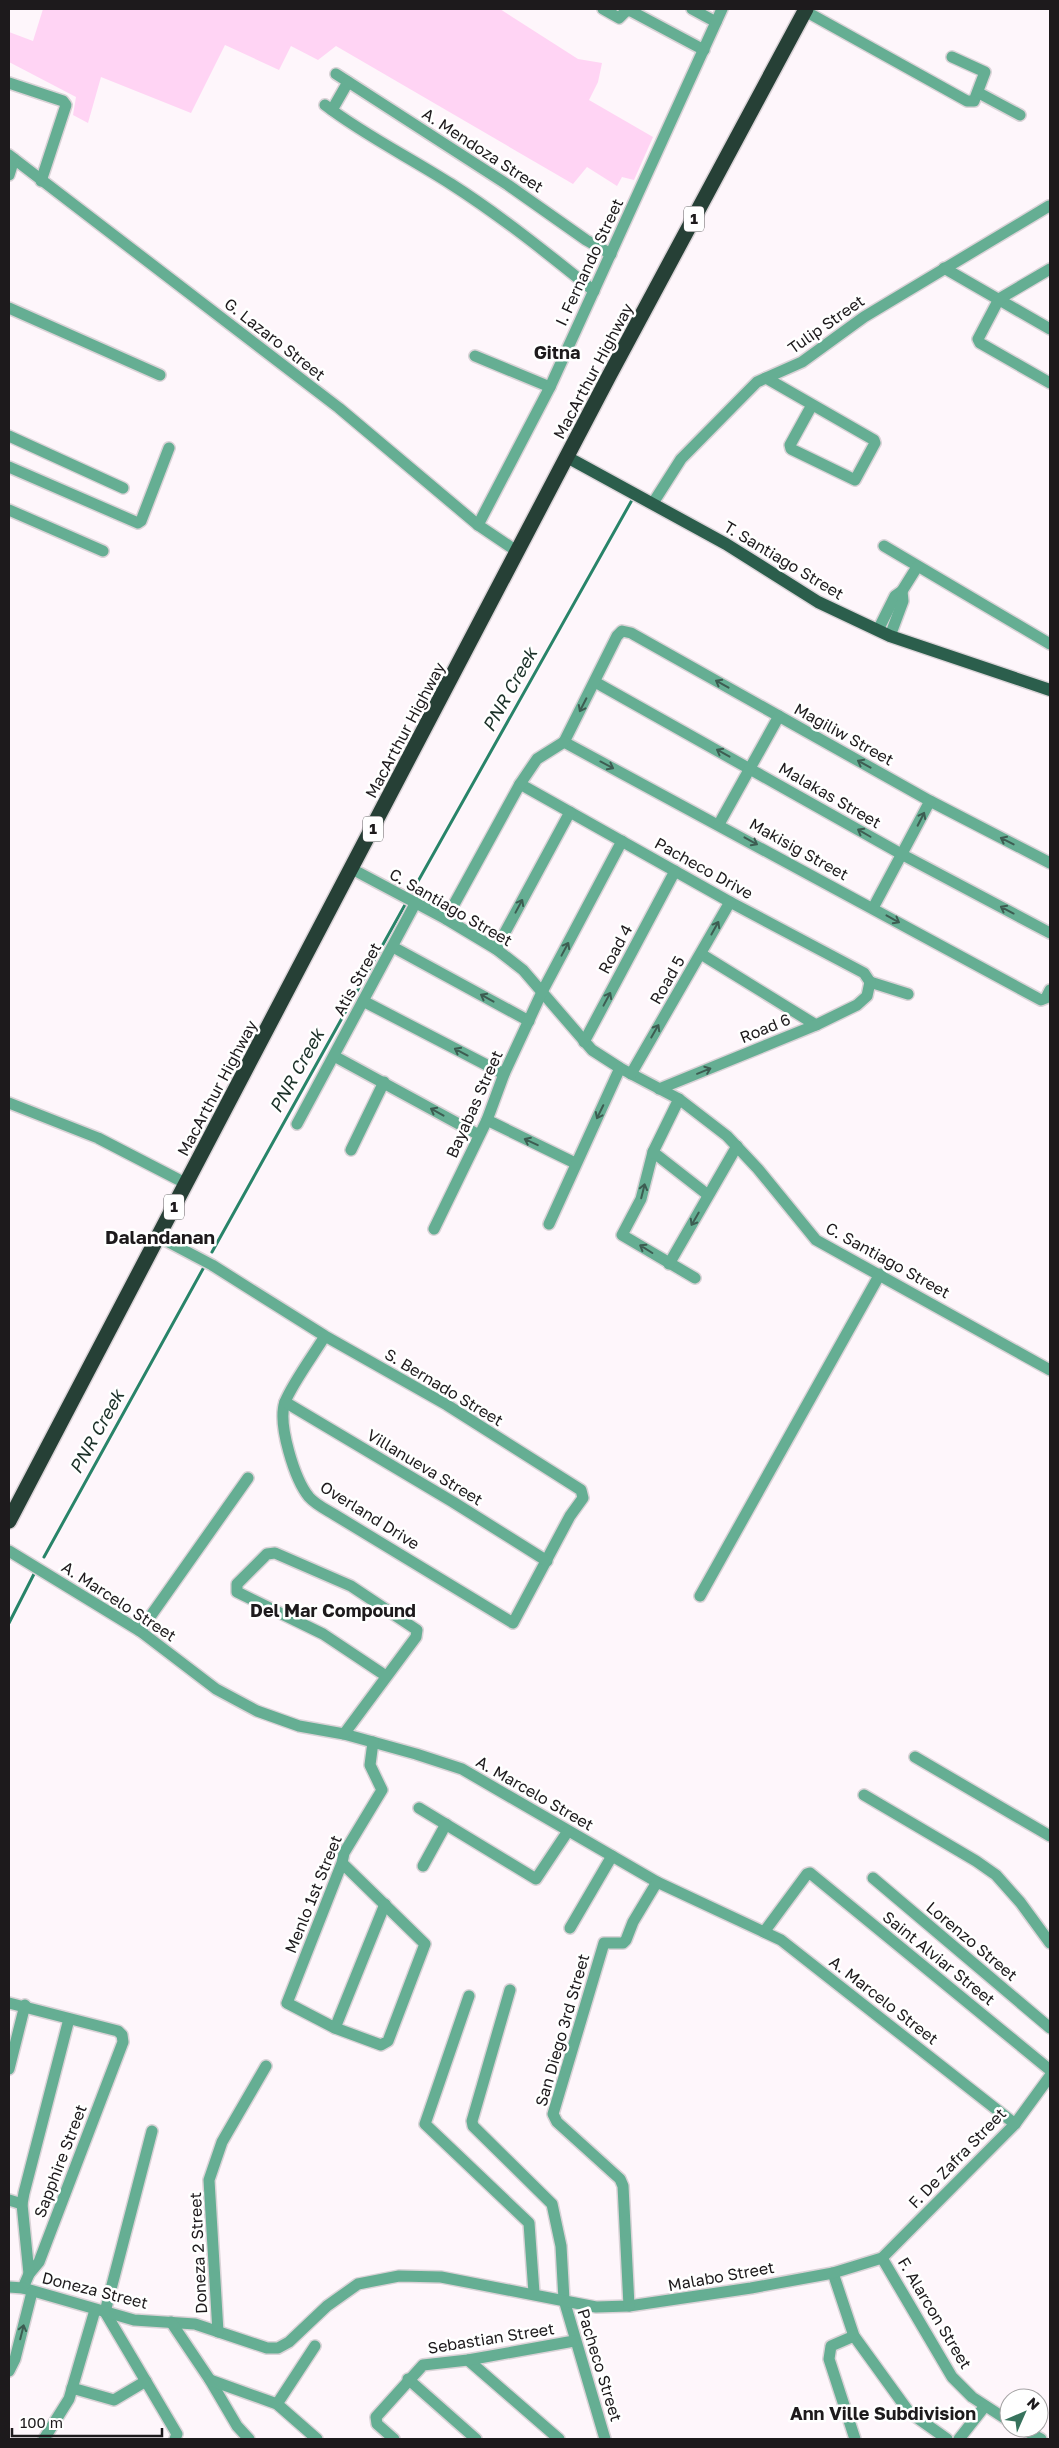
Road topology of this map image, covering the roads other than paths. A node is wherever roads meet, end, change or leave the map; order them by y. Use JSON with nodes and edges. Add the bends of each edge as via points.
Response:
{"nodes":[{"id":1,"x":603,"y":9,"type":"edge"},
{"id":2,"x":692,"y":9,"type":"edge"},
{"id":3,"x":722,"y":9,"type":"edge"},
{"id":4,"x":806,"y":10,"type":"edge"},
{"id":5,"x":716,"y":22,"type":"junction"},
{"id":6,"x":704,"y":50,"type":"junction"},
{"id":7,"x":952,"y":57,"type":"dead end"},
{"id":8,"x":336,"y":74,"type":"dead end"},
{"id":9,"x":348,"y":82,"type":"junction"},
{"id":10,"x":9,"y":84,"type":"edge"},
{"id":11,"x":979,"y":93,"type":"junction"},
{"id":12,"x":1020,"y":116,"type":"dead end"},
{"id":13,"x":11,"y":157,"type":"edge"},
{"id":14,"x":9,"y":174,"type":"edge"},
{"id":15,"x":42,"y":181,"type":"junction"},
{"id":16,"x":1050,"y":206,"type":"edge"},
{"id":17,"x":611,"y":254,"type":"junction"},
{"id":18,"x":944,"y":268,"type":"junction"},
{"id":19,"x":1049,"y":272,"type":"edge"},
{"id":20,"x":594,"y":290,"type":"junction"},
{"id":21,"x":999,"y":299,"type":"junction"},
{"id":22,"x":9,"y":308,"type":"edge"},
{"id":23,"x":1050,"y":329,"type":"edge"},
{"id":24,"x":475,"y":356,"type":"dead end"},
{"id":25,"x":160,"y":375,"type":"dead end"},
{"id":26,"x":766,"y":378,"type":"junction"},
{"id":27,"x":1050,"y":383,"type":"edge"},
{"id":28,"x":550,"y":387,"type":"junction"},
{"id":29,"x":812,"y":405,"type":"junction"},
{"id":30,"x":9,"y":436,"type":"edge"},
{"id":31,"x":169,"y":448,"type":"dead end"},
{"id":32,"x":567,"y":457,"type":"junction"},
{"id":33,"x":9,"y":467,"type":"edge"},
{"id":34,"x":123,"y":488,"type":"dead end"},
{"id":35,"x":653,"y":503,"type":"junction"},
{"id":36,"x":9,"y":510,"type":"edge"},
{"id":37,"x":478,"y":525,"type":"junction"},
{"id":38,"x":884,"y":546,"type":"dead end"},
{"id":39,"x":103,"y":551,"type":"dead end"},
{"id":40,"x":518,"y":552,"type":"junction"},
{"id":41,"x":916,"y":567,"type":"junction"},
{"id":42,"x":902,"y":591,"type":"junction"},
{"id":43,"x":878,"y":630,"type":"junction"},
{"id":44,"x":890,"y":636,"type":"junction"},
{"id":45,"x":1050,"y":644,"type":"edge"},
{"id":46,"x":595,"y":682,"type":"junction"},
{"id":47,"x":1050,"y":690,"type":"edge"},
{"id":48,"x":779,"y":716,"type":"junction"},
{"id":49,"x":564,"y":742,"type":"junction"},
{"id":50,"x":751,"y":769,"type":"junction"},
{"id":51,"x":520,"y":784,"type":"junction"},
{"id":52,"x":930,"y":801,"type":"junction"},
{"id":53,"x":570,"y":812,"type":"junction"},
{"id":54,"x":719,"y":824,"type":"junction"},
{"id":55,"x":622,"y":841,"type":"junction"},
{"id":56,"x":903,"y":855,"type":"junction"},
{"id":57,"x":1050,"y":863,"type":"edge"},
{"id":58,"x":352,"y":869,"type":"junction"},
{"id":59,"x":675,"y":871,"type":"junction"},
{"id":60,"x":416,"y":902,"type":"junction"},
{"id":61,"x":730,"y":902,"type":"junction"},
{"id":62,"x":873,"y":908,"type":"junction"},
{"id":63,"x":446,"y":918,"type":"junction"},
{"id":64,"x":1050,"y":933,"type":"edge"},
{"id":65,"x":393,"y":947,"type":"junction"},
{"id":66,"x":496,"y":949,"type":"junction"},
{"id":67,"x":700,"y":954,"type":"junction"},
{"id":68,"x":870,"y":982,"type":"junction"},
{"id":69,"x":542,"y":992,"type":"junction"},
{"id":70,"x":908,"y":994,"type":"dead end"},
{"id":71,"x":1048,"y":994,"type":"edge"},
{"id":72,"x":363,"y":1001,"type":"junction"},
{"id":73,"x":529,"y":1021,"type":"junction"},
{"id":74,"x":816,"y":1025,"type":"junction"},
{"id":75,"x":584,"y":1042,"type":"junction"},
{"id":76,"x":334,"y":1056,"type":"junction"},
{"id":77,"x":620,"y":1068,"type":"junction"},
{"id":78,"x":504,"y":1074,"type":"junction"},
{"id":79,"x":631,"y":1074,"type":"junction"},
{"id":80,"x":384,"y":1082,"type":"junction"},
{"id":81,"x":659,"y":1089,"type":"junction"},
{"id":82,"x":678,"y":1099,"type":"junction"},
{"id":83,"x":9,"y":1103,"type":"edge"},
{"id":84,"x":487,"y":1120,"type":"junction"},
{"id":85,"x":296,"y":1124,"type":"dead end"},
{"id":86,"x":480,"y":1135,"type":"junction"},
{"id":87,"x":736,"y":1146,"type":"junction"},
{"id":88,"x":350,"y":1150,"type":"dead end"},
{"id":89,"x":653,"y":1152,"type":"junction"},
{"id":90,"x":575,"y":1163,"type":"junction"},
{"id":91,"x":187,"y":1184,"type":"junction"},
{"id":92,"x":708,"y":1195,"type":"junction"},
{"id":93,"x":549,"y":1224,"type":"dead end"},
{"id":94,"x":434,"y":1229,"type":"dead end"},
{"id":95,"x":158,"y":1237,"type":"junction"},
{"id":96,"x":669,"y":1264,"type":"junction"},
{"id":97,"x":880,"y":1274,"type":"junction"},
{"id":98,"x":695,"y":1278,"type":"dead end"},
{"id":99,"x":324,"y":1336,"type":"junction"},
{"id":100,"x":1050,"y":1370,"type":"edge"},
{"id":101,"x":285,"y":1402,"type":"junction"},
{"id":102,"x":248,"y":1478,"type":"dead end"},
{"id":103,"x":9,"y":1520,"type":"edge"},
{"id":104,"x":9,"y":1551,"type":"edge"},
{"id":105,"x":547,"y":1561,"type":"junction"},
{"id":106,"x":700,"y":1596,"type":"dead end"},
{"id":107,"x":513,"y":1623,"type":"joint"},
{"id":108,"x":140,"y":1630,"type":"junction"},
{"id":109,"x":386,"y":1676,"type":"junction"},
{"id":110,"x":344,"y":1734,"type":"junction"},
{"id":111,"x":373,"y":1742,"type":"junction"},
{"id":112,"x":915,"y":1757,"type":"dead end"},
{"id":113,"x":864,"y":1795,"type":"dead end"},
{"id":114,"x":419,"y":1808,"type":"dead end"},
{"id":115,"x":446,"y":1824,"type":"junction"},
{"id":116,"x":568,"y":1831,"type":"junction"},
{"id":117,"x":1050,"y":1836,"type":"edge"},
{"id":118,"x":612,"y":1856,"type":"junction"},
{"id":119,"x":342,"y":1863,"type":"junction"},
{"id":120,"x":423,"y":1866,"type":"dead end"},
{"id":121,"x":873,"y":1878,"type":"dead end"},
{"id":122,"x":657,"y":1882,"type":"junction"},
{"id":123,"x":385,"y":1904,"type":"junction"},
{"id":124,"x":570,"y":1928,"type":"dead end"},
{"id":125,"x":764,"y":1932,"type":"junction"},
{"id":126,"x":1050,"y":1943,"type":"edge"},
{"id":127,"x":510,"y":1990,"type":"dead end"},
{"id":128,"x":470,"y":1996,"type":"dead end"},
{"id":129,"x":9,"y":2003,"type":"edge"},
{"id":130,"x":25,"y":2005,"type":"junction"},
{"id":131,"x":69,"y":2019,"type":"junction"},
{"id":132,"x":335,"y":2028,"type":"junction"},
{"id":133,"x":1050,"y":2028,"type":"edge"},
{"id":134,"x":266,"y":2066,"type":"dead end"},
{"id":135,"x":9,"y":2069,"type":"edge"},
{"id":136,"x":1050,"y":2070,"type":"edge"},
{"id":137,"x":1050,"y":2076,"type":"edge"},
{"id":138,"x":1015,"y":2124,"type":"junction"},
{"id":139,"x":152,"y":2131,"type":"dead end"},
{"id":140,"x":9,"y":2200,"type":"edge"},
{"id":141,"x":22,"y":2204,"type":"junction"},
{"id":142,"x":882,"y":2258,"type":"junction"},
{"id":143,"x":833,"y":2273,"type":"junction"},
{"id":144,"x":29,"y":2274,"type":"junction"},
{"id":145,"x":9,"y":2287,"type":"edge"},
{"id":146,"x":28,"y":2290,"type":"junction"},
{"id":147,"x":534,"y":2293,"type":"junction"},
{"id":148,"x":564,"y":2300,"type":"junction"},
{"id":149,"x":629,"y":2306,"type":"junction"},
{"id":150,"x":100,"y":2311,"type":"junction"},
{"id":151,"x":171,"y":2322,"type":"junction"},
{"id":152,"x":218,"y":2332,"type":"junction"},
{"id":153,"x":854,"y":2336,"type":"junction"},
{"id":154,"x":574,"y":2341,"type":"junction"},
{"id":155,"x":315,"y":2346,"type":"dead end"},
{"id":156,"x":468,"y":2360,"type":"junction"},
{"id":157,"x":9,"y":2371,"type":"edge"},
{"id":158,"x":408,"y":2379,"type":"junction"},
{"id":159,"x":210,"y":2380,"type":"junction"},
{"id":160,"x":146,"y":2381,"type":"junction"},
{"id":161,"x":72,"y":2388,"type":"junction"},
{"id":162,"x":277,"y":2404,"type":"junction"},
{"id":163,"x":985,"y":2406,"type":"junction"},
{"id":164,"x":999,"y":2415,"type":"edge"},
{"id":165,"x":176,"y":2437,"type":"edge"},
{"id":166,"x":45,"y":2439,"type":"edge"},
{"id":167,"x":250,"y":2439,"type":"edge"},
{"id":168,"x":317,"y":2439,"type":"edge"},
{"id":169,"x":394,"y":2439,"type":"edge"},
{"id":170,"x":476,"y":2439,"type":"edge"},
{"id":171,"x":559,"y":2439,"type":"edge"},
{"id":172,"x":605,"y":2439,"type":"edge"},
{"id":173,"x":855,"y":2439,"type":"edge"},
{"id":174,"x":947,"y":2439,"type":"edge"},
{"id":175,"x":959,"y":2439,"type":"edge"}],
"edges":[{"from":1,"to":6,"type":"street","via":[[619,18],[626,11],[631,11]]},
{"from":2,"to":5,"type":"street"},
{"from":3,"to":5,"type":"street","name":"I. Fernando Street"},
{"from":4,"to":11,"type":"street","via":[[968,102],[974,101]]},
{"from":4,"to":32,"type":"highway","name":"MacArthur Highway","number":"1"},
{"from":5,"to":6,"type":"street","name":"I. Fernando Street"},
{"from":6,"to":17,"type":"street","name":"I. Fernando Street"},
{"from":7,"to":11,"type":"street","via":[[985,72]]},
{"from":8,"to":9,"type":"street","name":"A. Mendoza Street"},
{"from":9,"to":17,"type":"street","name":"A. Mendoza Street"},
{"from":9,"to":20,"type":"street","via":[[328,107],[516,228]]},
{"from":10,"to":15,"type":"street","via":[[66,103]]},
{"from":11,"to":12,"type":"street"},
{"from":13,"to":14,"type":"street"},
{"from":13,"to":15,"type":"street","name":"G. Lazaro Street"},
{"from":15,"to":37,"type":"street","name":"G. Lazaro Street","via":[[339,408]]},
{"from":16,"to":18,"type":"street","name":"Tulip Street"},
{"from":17,"to":20,"type":"street","name":"I. Fernando Street"},
{"from":18,"to":21,"type":"street"},
{"from":18,"to":26,"type":"street","name":"Tulip Street","via":[[852,324],[802,362]]},
{"from":19,"to":21,"type":"street"},
{"from":20,"to":28,"type":"street","name":"I. Fernando Street"},
{"from":21,"to":23,"type":"street"},
{"from":21,"to":27,"type":"street","via":[[978,339],[980,343]]},
{"from":22,"to":25,"type":"street"},
{"from":24,"to":28,"type":"street"},
{"from":26,"to":29,"type":"street"},
{"from":26,"to":35,"type":"street","name":"Tulip Street","via":[[753,386],[697,442],[672,471]]},
{"from":28,"to":37,"type":"street","name":"I. Fernando Street"},
{"from":29,"to":29,"type":"street","via":[[874,440],[876,444],[855,480],[792,449],[790,445]]},
{"from":30,"to":34,"type":"street"},
{"from":31,"to":33,"type":"street","via":[[142,521],[138,523]]},
{"from":32,"to":35,"type":"main road","name":"T. Santiago Street"},
{"from":32,"to":40,"type":"highway","name":"MacArthur Highway","number":"1"},
{"from":35,"to":43,"type":"main road","name":"T. Santiago Street","via":[[818,602]]},
{"from":36,"to":39,"type":"street"},
{"from":37,"to":40,"type":"street","name":"G. Lazaro Street"},
{"from":38,"to":41,"type":"street"},
{"from":40,"to":58,"type":"highway","name":"MacArthur Highway","number":"1"},
{"from":41,"to":42,"type":"street"},
{"from":41,"to":45,"type":"street"},
{"from":42,"to":43,"type":"street","via":[[895,596]]},
{"from":42,"to":44,"type":"street","via":[[903,601]]},
{"from":43,"to":44,"type":"main road","name":"T. Santiago Street"},
{"from":44,"to":47,"type":"main road","name":"T. Santiago Street"},
{"from":48,"to":46,"type":"street","name":"Magiliw Street","one_way":true,"via":[[631,633],[622,632],[617,636]]},
{"from":46,"to":49,"type":"street","one_way":true},
{"from":50,"to":46,"type":"street","name":"Malakas Street","one_way":true},
{"from":48,"to":50,"type":"street"},
{"from":52,"to":48,"type":"street","name":"Magiliw Street","one_way":true},
{"from":49,"to":51,"type":"street","via":[[537,759]]},
{"from":49,"to":54,"type":"street","name":"Makisig Street","one_way":true},
{"from":50,"to":54,"type":"street"},
{"from":56,"to":50,"type":"street","name":"Malakas Street","one_way":true},
{"from":51,"to":53,"type":"street","name":"Pacheco Drive"},
{"from":51,"to":63,"type":"street"},
{"from":56,"to":52,"type":"street","one_way":true},
{"from":57,"to":52,"type":"street","name":"Magiliw Street","one_way":true},
{"from":53,"to":55,"type":"street","name":"Pacheco Drive"},
{"from":66,"to":53,"type":"street","one_way":true},
{"from":54,"to":62,"type":"street","name":"Makisig Street","one_way":true},
{"from":55,"to":59,"type":"street","name":"Pacheco Drive"},
{"from":69,"to":55,"type":"street","name":"Bayabas Street","one_way":true},
{"from":56,"to":62,"type":"street"},
{"from":64,"to":56,"type":"street","name":"Malakas Street","one_way":true},
{"from":58,"to":60,"type":"street","name":"C. Santiago Street"},
{"from":58,"to":91,"type":"highway","name":"MacArthur Highway","number":"1"},
{"from":59,"to":61,"type":"street","name":"Pacheco Drive"},
{"from":75,"to":59,"type":"street","name":"Road 4","one_way":true},
{"from":60,"to":63,"type":"street","name":"C. Santiago Street"},
{"from":60,"to":65,"type":"street","name":"Atis Street"},
{"from":67,"to":61,"type":"street","name":"Road 5","one_way":true},
{"from":61,"to":68,"type":"street","name":"Pacheco Drive","via":[[864,973]]},
{"from":62,"to":71,"type":"street","name":"Makisig Street","one_way":true,"via":[[1041,1000]]},
{"from":63,"to":66,"type":"street","name":"C. Santiago Street"},
{"from":65,"to":72,"type":"street","name":"Atis Street"},
{"from":73,"to":65,"type":"street","one_way":true},
{"from":66,"to":69,"type":"street","name":"C. Santiago Street","via":[[523,970]]},
{"from":67,"to":74,"type":"street"},
{"from":79,"to":67,"type":"street","name":"Road 5","one_way":true},
{"from":68,"to":70,"type":"street"},
{"from":68,"to":74,"type":"street","name":"Road 6","via":[[867,996],[857,1005]]},
{"from":69,"to":73,"type":"street","name":"Bayabas Street"},
{"from":69,"to":75,"type":"street","name":"C. Santiago Street"},
{"from":72,"to":76,"type":"street","name":"Atis Street"},
{"from":78,"to":72,"type":"street","one_way":true},
{"from":73,"to":78,"type":"street","name":"Bayabas Street"},
{"from":81,"to":74,"type":"street","name":"Road 6","one_way":true},
{"from":75,"to":77,"type":"street","name":"C. Santiago Street"},
{"from":76,"to":80,"type":"street"},
{"from":76,"to":85,"type":"street","name":"Atis Street"},
{"from":77,"to":79,"type":"street","name":"C. Santiago Street"},
{"from":77,"to":90,"type":"street","one_way":true},
{"from":78,"to":84,"type":"street","name":"Bayabas Street"},
{"from":79,"to":81,"type":"street","name":"C. Santiago Street"},
{"from":86,"to":80,"type":"street","one_way":true},
{"from":80,"to":88,"type":"street"},
{"from":81,"to":82,"type":"street","name":"C. Santiago Street"},
{"from":82,"to":87,"type":"street","name":"C. Santiago Street","via":[[706,1118]]},
{"from":82,"to":89,"type":"street"},
{"from":83,"to":91,"type":"street","via":[[98,1138]]},
{"from":84,"to":86,"type":"street","name":"Bayabas Street"},
{"from":90,"to":84,"type":"street","one_way":true},
{"from":86,"to":94,"type":"street","name":"Bayabas Street"},
{"from":87,"to":92,"type":"street"},
{"from":87,"to":97,"type":"street","name":"C. Santiago Street","via":[[816,1240]]},
{"from":89,"to":92,"type":"street"},
{"from":96,"to":89,"type":"street","one_way":true,"via":[[622,1235],[641,1199]]},
{"from":90,"to":93,"type":"street"},
{"from":91,"to":95,"type":"highway","name":"MacArthur Highway","number":"1"},
{"from":92,"to":96,"type":"street","one_way":true},
{"from":95,"to":99,"type":"street","name":"S. Bernado Street","via":[[212,1266]]},
{"from":95,"to":103,"type":"highway","name":"MacArthur Highway","number":"1"},
{"from":96,"to":98,"type":"street"},
{"from":97,"to":100,"type":"street","name":"C. Santiago Street"},
{"from":97,"to":106,"type":"street"},
{"from":99,"to":101,"type":"street","name":"Overland Drive"},
{"from":99,"to":105,"type":"street","name":"S. Bernado Street","via":[[447,1405],[581,1490],[582,1498]]},
{"from":101,"to":105,"type":"street","name":"Villanueva Street"},
{"from":101,"to":107,"type":"street","name":"Overland Drive","via":[[282,1420],[288,1447],[302,1488],[311,1500]]},
{"from":102,"to":108,"type":"street"},
{"from":104,"to":108,"type":"street","name":"A. Marcelo Street"},
{"from":105,"to":107,"type":"street","name":"S. Bernado Street"},
{"from":108,"to":110,"type":"street","name":"A. Marcelo Street","via":[[216,1689],[257,1710],[299,1726]]},
{"from":109,"to":109,"type":"street","via":[[416,1637],[417,1630],[351,1586],[275,1553],[267,1554],[237,1584],[237,1592],[323,1634]]},
{"from":109,"to":110,"type":"street"},
{"from":110,"to":111,"type":"street","name":"A. Marcelo Street"},
{"from":111,"to":116,"type":"street","name":"A. Marcelo Street","via":[[462,1769]]},
{"from":111,"to":119,"type":"street","name":"Menlo 1st Street","via":[[370,1765],[382,1790],[357,1829]]},
{"from":112,"to":117,"type":"street"},
{"from":113,"to":126,"type":"street","via":[[996,1875]]},
{"from":114,"to":115,"type":"street"},
{"from":115,"to":116,"type":"street","via":[[536,1879]]},
{"from":115,"to":120,"type":"street"},
{"from":116,"to":118,"type":"street","name":"A. Marcelo Street"},
{"from":118,"to":122,"type":"street","name":"A. Marcelo Street"},
{"from":118,"to":124,"type":"street"},
{"from":119,"to":123,"type":"street"},
{"from":119,"to":132,"type":"street","name":"Menlo 1st Street","via":[[288,2000],[289,2005]]},
{"from":121,"to":133,"type":"street","name":"Lorenzo Street"},
{"from":122,"to":125,"type":"street","name":"A. Marcelo Street"},
{"from":122,"to":149,"type":"street","name":"San Diego 3rd Street","via":[[626,1940],[604,1943],[553,2114],[556,2122],[623,2186]]},
{"from":123,"to":132,"type":"street"},
{"from":123,"to":132,"type":"street","via":[[425,1944],[388,2041],[381,2045]]},
{"from":125,"to":136,"type":"street","name":"Saint Alviar Street","via":[[810,1873]]},
{"from":125,"to":138,"type":"street","name":"A. Marcelo Street","via":[[781,1940]]},
{"from":127,"to":148,"type":"street","name":"Pacheco Street","via":[[472,2121],[473,2126],[552,2204],[560,2246]]},
{"from":128,"to":147,"type":"street","via":[[425,2124],[529,2223]]},
{"from":129,"to":130,"type":"street"},
{"from":130,"to":131,"type":"street"},
{"from":130,"to":135,"type":"street"},
{"from":131,"to":141,"type":"street"},
{"from":131,"to":144,"type":"street","name":"Sapphire Street","via":[[118,2031],[122,2042],[39,2262]]},
{"from":134,"to":152,"type":"street","name":"Doneza 2 Street","via":[[222,2142],[210,2180]]},
{"from":137,"to":138,"type":"street","name":"F. De Zafra Street"},
{"from":138,"to":142,"type":"street","name":"F. De Zafra Street"},
{"from":139,"to":150,"type":"street"},
{"from":140,"to":141,"type":"street"},
{"from":141,"to":144,"type":"street"},
{"from":142,"to":143,"type":"street","name":"Malabo Street"},
{"from":142,"to":163,"type":"street","name":"F. Alarcon Street","via":[[952,2377]]},
{"from":143,"to":149,"type":"street","name":"Malabo Street"},
{"from":143,"to":153,"type":"street"},
{"from":144,"to":146,"type":"street","name":"Sapphire Street"},
{"from":145,"to":146,"type":"street","name":"Doneza Street"},
{"from":146,"to":150,"type":"street","name":"Doneza Street"},
{"from":157,"to":146,"type":"street","name":"Sapphire Street","one_way":true,"via":[[15,2360]]},
{"from":147,"to":148,"type":"street","name":"Malabo Street"},
{"from":147,"to":152,"type":"street","name":"Doneza Street","via":[[441,2277],[398,2276],[358,2284],[278,2348],[267,2348]]},
{"from":148,"to":149,"type":"street","name":"Malabo Street","via":[[596,2307]]},
{"from":148,"to":154,"type":"street","name":"Pacheco Street"},
{"from":150,"to":151,"type":"street","name":"Doneza Street","via":[[134,2320]]},
{"from":150,"to":160,"type":"street"},
{"from":150,"to":161,"type":"street"},
{"from":151,"to":152,"type":"street","name":"Doneza Street","via":[[195,2324]]},
{"from":151,"to":159,"type":"street"},
{"from":153,"to":173,"type":"street","via":[[831,2346],[829,2359]]},
{"from":153,"to":174,"type":"street","via":[[909,2412]]},
{"from":154,"to":156,"type":"street","name":"Sebastian Street"},
{"from":154,"to":172,"type":"street","name":"Pacheco Street"},
{"from":155,"to":162,"type":"street"},
{"from":156,"to":158,"type":"street","name":"Sebastian Street","via":[[423,2365]]},
{"from":156,"to":171,"type":"street"},
{"from":158,"to":169,"type":"street","name":"Sebastian Street","via":[[376,2417],[377,2424]]},
{"from":158,"to":170,"type":"street"},
{"from":159,"to":162,"type":"street"},
{"from":159,"to":167,"type":"street","via":[[237,2426]]},
{"from":160,"to":161,"type":"street","via":[[114,2400]]},
{"from":160,"to":165,"type":"street"},
{"from":161,"to":166,"type":"street"},
{"from":162,"to":168,"type":"street"},
{"from":163,"to":164,"type":"street","name":"F. Alarcon Street"},
{"from":163,"to":175,"type":"street"}]}
